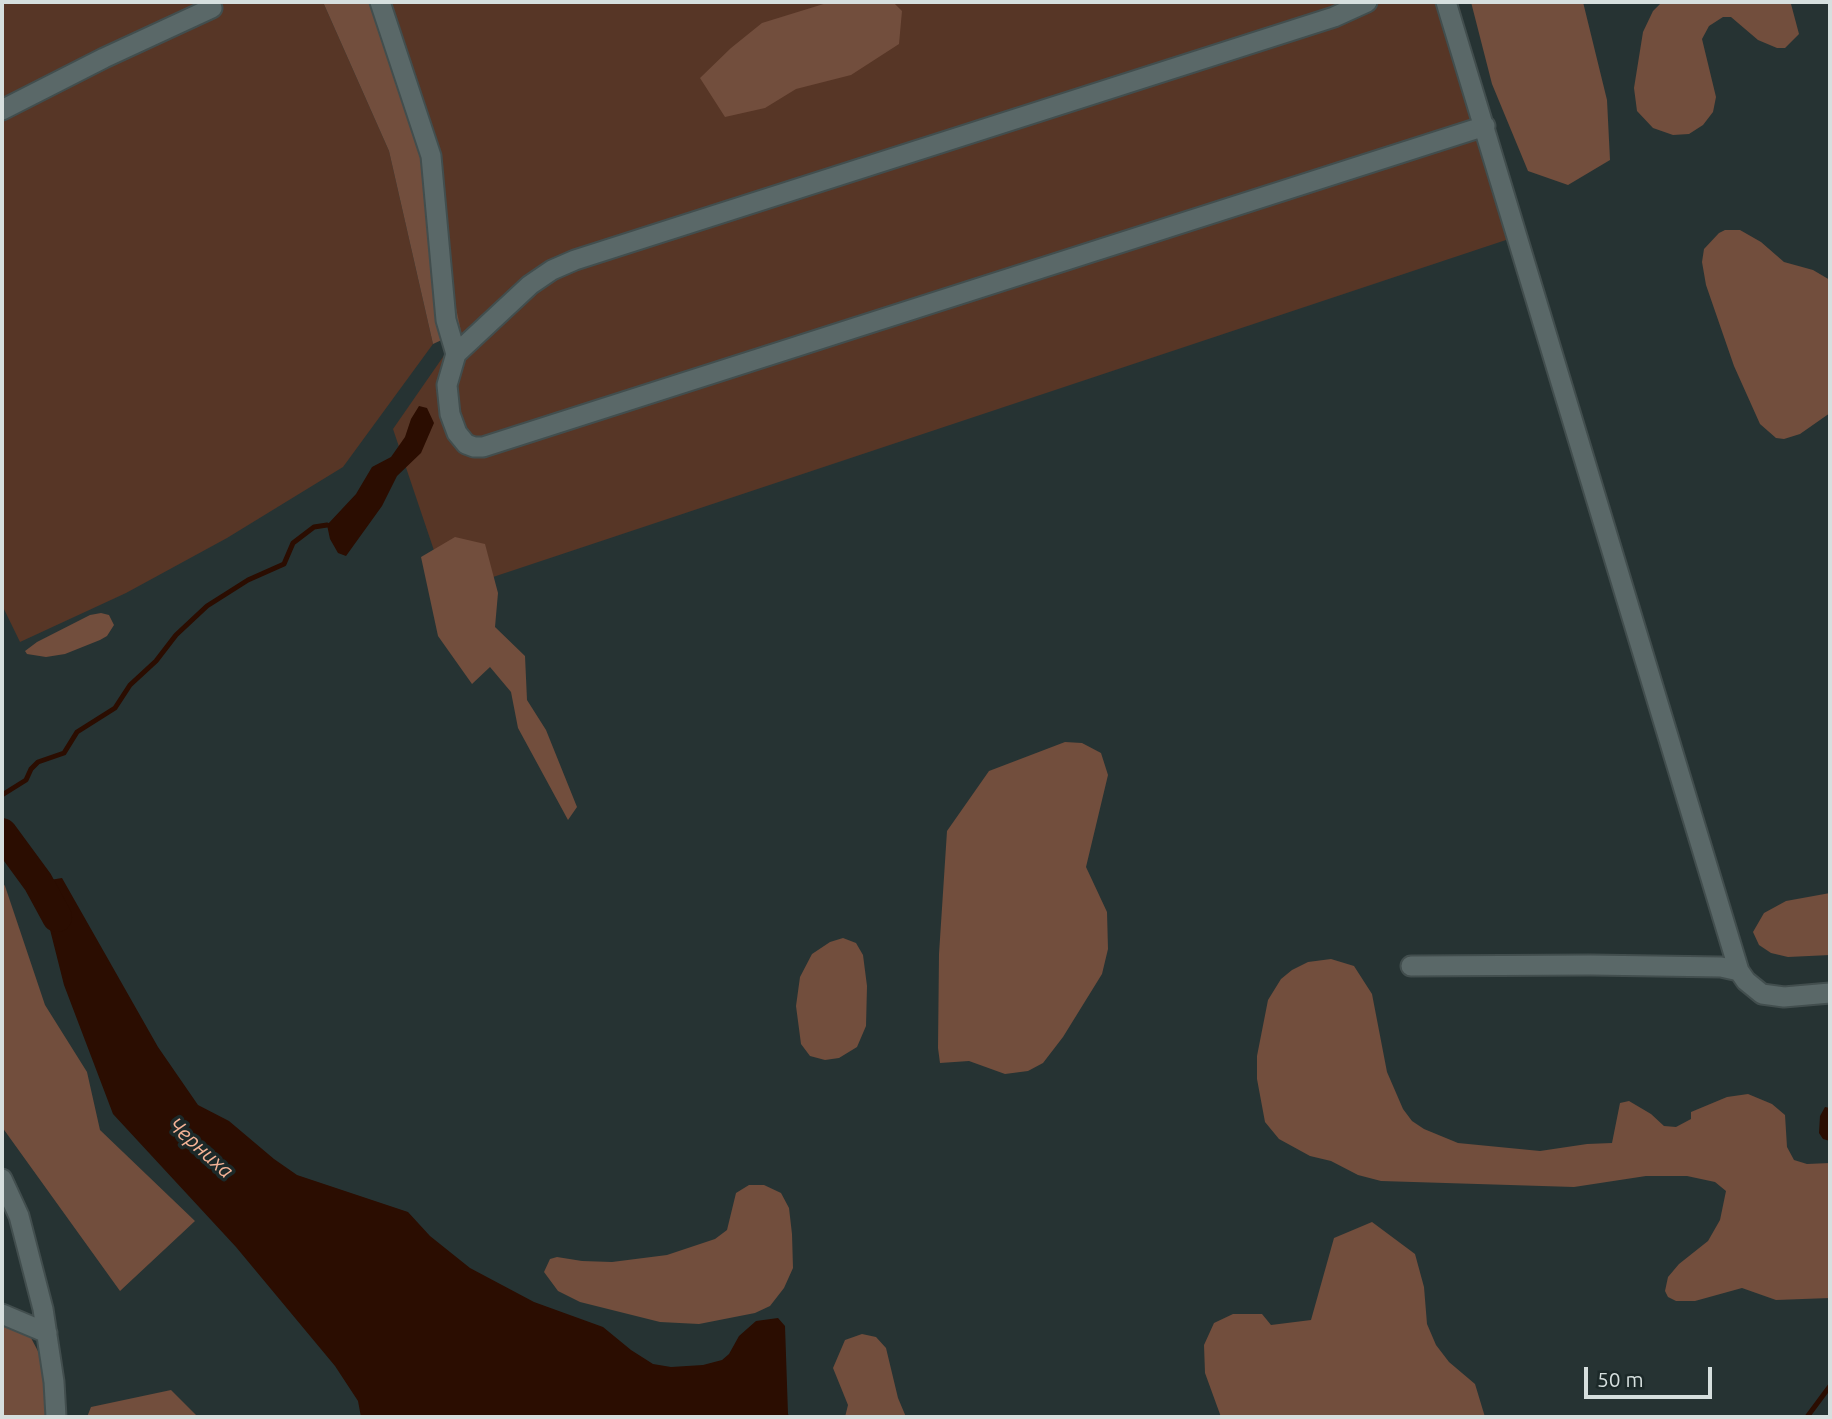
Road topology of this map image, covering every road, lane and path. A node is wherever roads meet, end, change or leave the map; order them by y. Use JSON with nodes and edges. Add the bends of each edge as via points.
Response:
{"nodes":[{"id":1,"x":380,"y":2,"type":"edge"},
{"id":2,"x":1367,"y":2,"type":"edge"},
{"id":3,"x":1446,"y":2,"type":"edge"},
{"id":4,"x":212,"y":8,"type":"dead end"},
{"id":5,"x":2,"y":110,"type":"edge"},
{"id":6,"x":1485,"y":126,"type":"junction"},
{"id":7,"x":456,"y":354,"type":"junction"},
{"id":8,"x":1411,"y":966,"type":"dead end"},
{"id":9,"x":1739,"y":971,"type":"junction"},
{"id":10,"x":1830,"y":993,"type":"edge"},
{"id":11,"x":2,"y":1179,"type":"edge"},
{"id":12,"x":2,"y":1314,"type":"edge"},
{"id":13,"x":47,"y":1333,"type":"junction"},
{"id":14,"x":56,"y":1417,"type":"edge"}],
"edges":[{"from":1,"to":7,"type":"street","via":[[431,156],[446,320]]},
{"from":2,"to":7,"type":"street","via":[[1334,17],[575,260],[530,285]]},
{"from":3,"to":6,"type":"street"},
{"from":4,"to":5,"type":"street"},
{"from":6,"to":7,"type":"street","via":[[482,447],[466,444],[450,414],[447,385]]},
{"from":6,"to":9,"type":"street"},
{"from":8,"to":9,"type":"street","via":[[1617,965]]},
{"from":9,"to":10,"type":"street","via":[[1762,994]]},
{"from":11,"to":13,"type":"street","via":[[19,1216]]},
{"from":12,"to":13,"type":"street"},
{"from":13,"to":14,"type":"street"}]}
